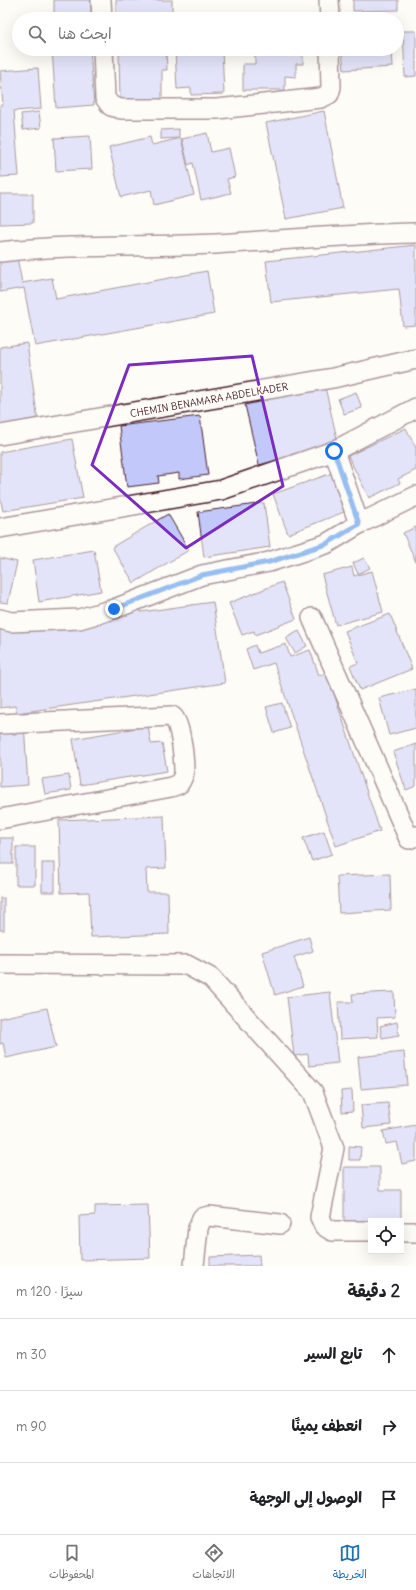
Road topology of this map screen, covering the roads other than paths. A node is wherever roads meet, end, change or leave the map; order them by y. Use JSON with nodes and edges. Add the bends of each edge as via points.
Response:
{"nodes":[{"id":1,"x":101,"y":0,"type":"edge"},
{"id":2,"x":329,"y":0,"type":"edge"},
{"id":3,"x":102,"y":12,"type":"edge"},
{"id":4,"x":330,"y":12,"type":"edge"},
{"id":5,"x":103,"y":56,"type":"edge"},
{"id":6,"x":330,"y":56,"type":"edge"},
{"id":7,"x":416,"y":234,"type":"edge"},
{"id":8,"x":0,"y":252,"type":"edge"},
{"id":9,"x":416,"y":359,"type":"edge"},
{"id":10,"x":416,"y":408,"type":"edge"},
{"id":11,"x":0,"y":435,"type":"edge"},
{"id":12,"x":334,"y":451,"type":"junction"},
{"id":13,"x":416,"y":496,"type":"edge"},
{"id":14,"x":359,"y":524,"type":"junction"},
{"id":15,"x":0,"y":528,"type":"edge"},
{"id":16,"x":312,"y":618,"type":"dead end"},
{"id":17,"x":0,"y":619,"type":"edge"},
{"id":18,"x":0,"y":724,"type":"edge"},
{"id":19,"x":0,"y":819,"type":"edge"},
{"id":20,"x":416,"y":836,"type":"edge"},
{"id":21,"x":0,"y":964,"type":"edge"},
{"id":22,"x":280,"y":1224,"type":"dead end"},
{"id":23,"x":368,"y":1231,"type":"edge"},
{"id":24,"x":404,"y":1232,"type":"edge"},
{"id":25,"x":416,"y":1232,"type":"edge"},
{"id":26,"x":194,"y":1266,"type":"edge"}],
"edges":[{"from":1,"to":3,"type":"street"},
{"from":2,"to":4,"type":"street"},
{"from":5,"to":6,"type":"street","via":[[105,98],[111,106],[121,109],[217,109],[322,98],[329,94],[331,88]]},
{"from":7,"to":8,"type":"street","via":[[360,234],[215,244],[38,248]]},
{"from":9,"to":11,"type":"street","name":"CHEMIN BENAMARA ABDELKADER","via":[[333,378]]},
{"from":10,"to":12,"type":"street"},
{"from":12,"to":14,"type":"street"},
{"from":12,"to":15,"type":"street","via":[[221,490]]},
{"from":13,"to":14,"type":"street"},
{"from":14,"to":17,"type":"street","via":[[326,544],[269,562],[202,575],[114,609],[79,619],[11,622]]},
{"from":16,"to":20,"type":"street","via":[[410,839]]},
{"from":18,"to":19,"type":"street","via":[[172,716],[178,723],[184,773],[179,784],[172,787]]},
{"from":21,"to":23,"type":"street","via":[[187,965],[211,978],[312,1092],[334,1148],[320,1217],[324,1226],[332,1231]]},
{"from":22,"to":26,"type":"street","via":[[209,1216],[202,1218],[198,1228]]},
{"from":24,"to":25,"type":"street"}]}
